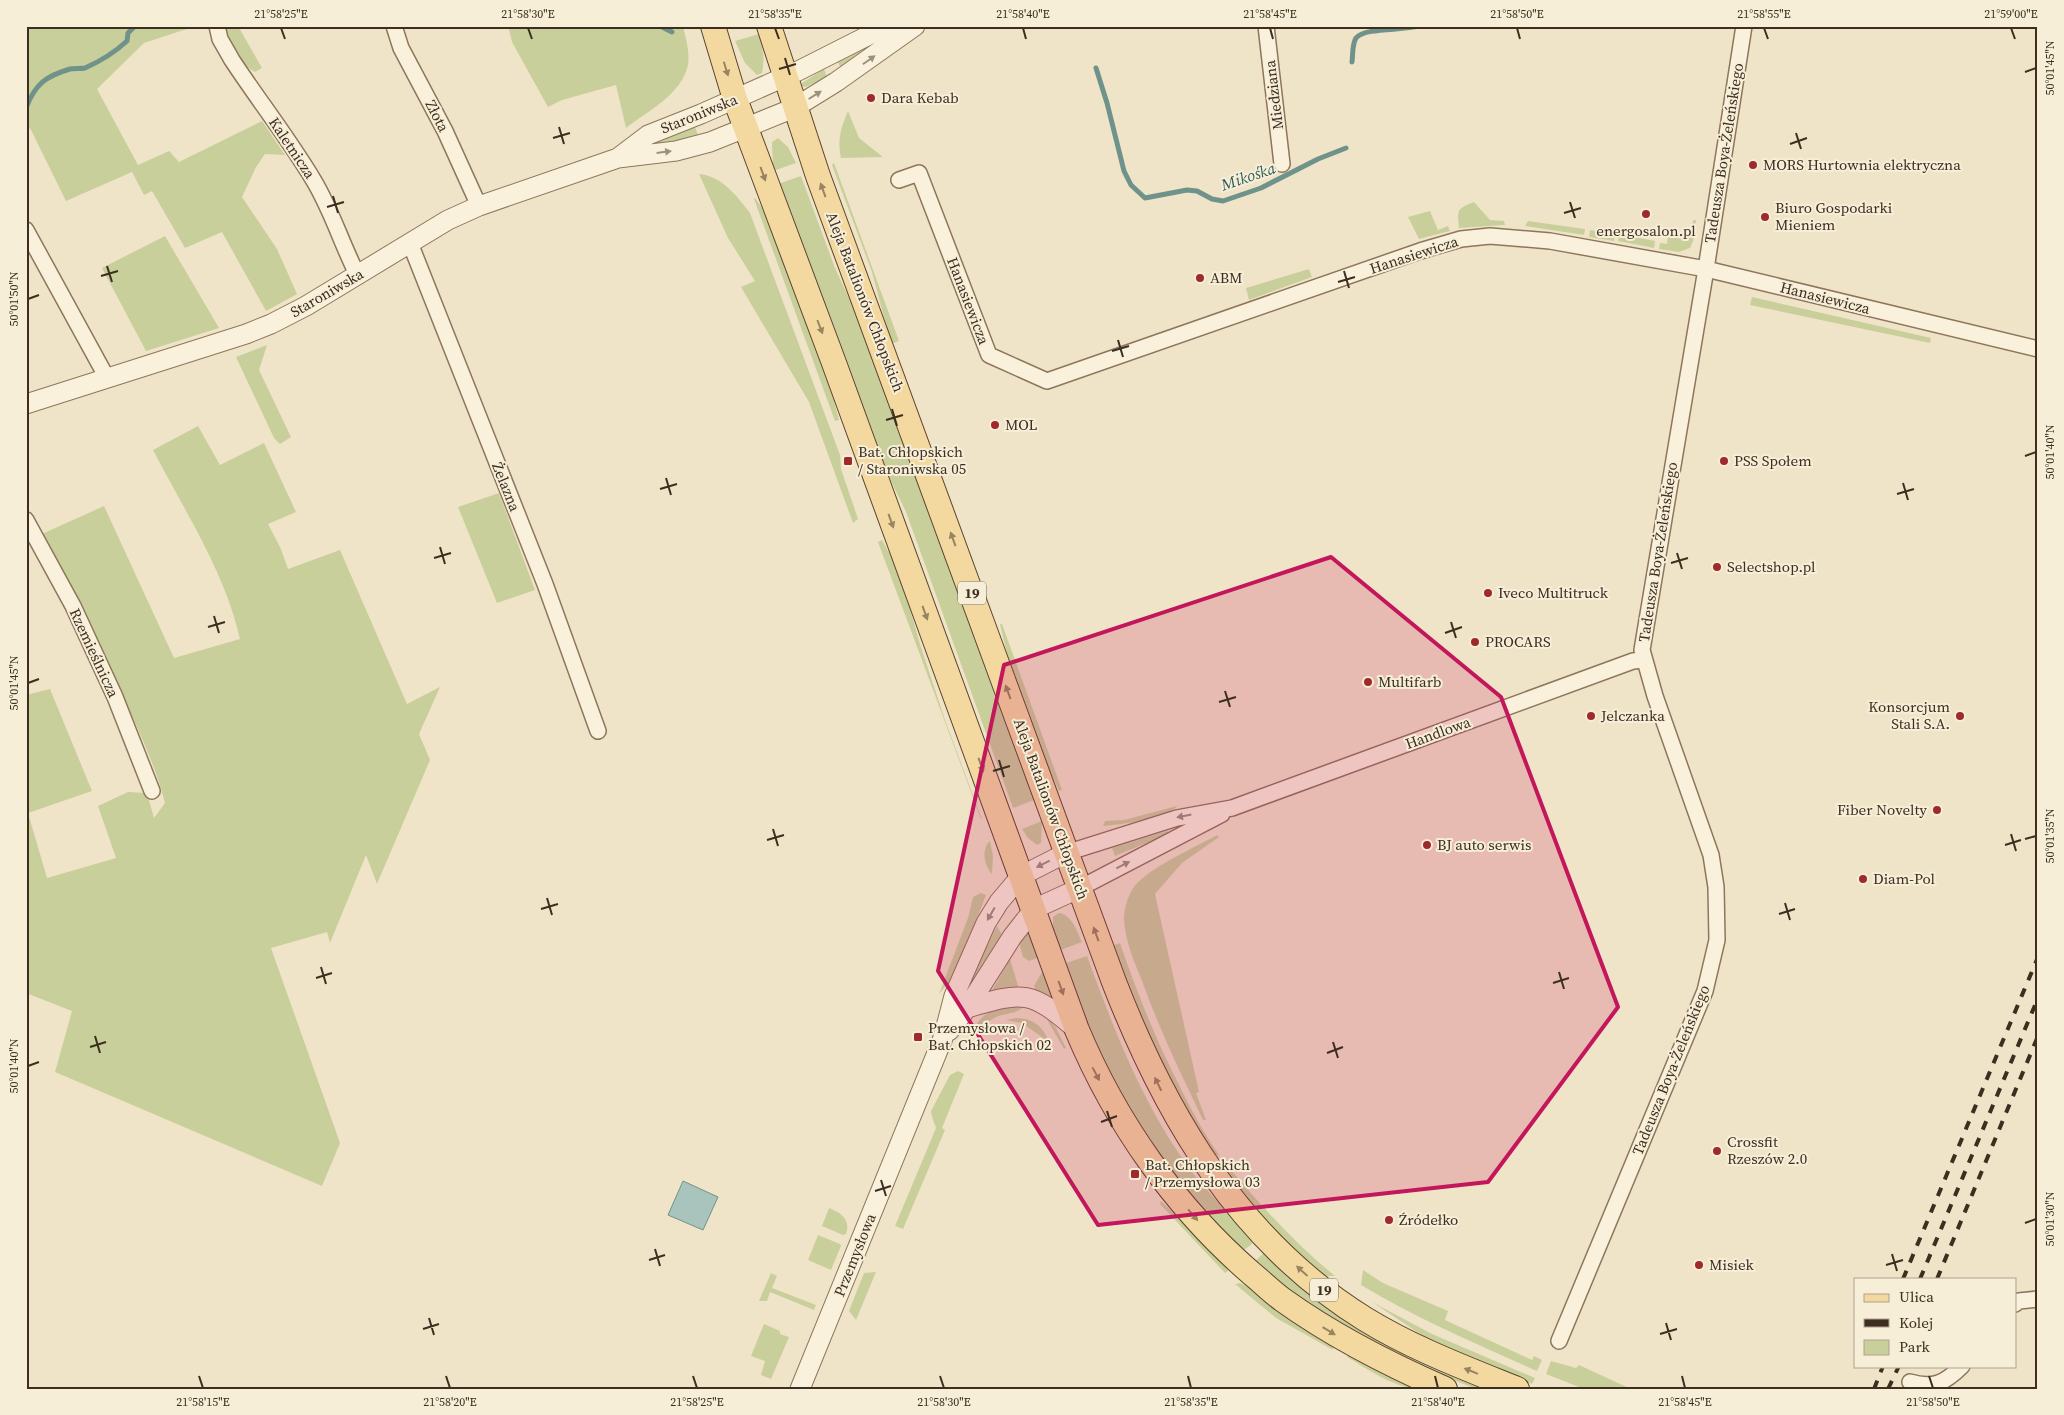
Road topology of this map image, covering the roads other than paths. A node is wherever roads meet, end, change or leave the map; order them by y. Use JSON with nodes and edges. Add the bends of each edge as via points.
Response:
{"nodes":[{"id":1,"x":217,"y":26,"type":"edge"},
{"id":2,"x":394,"y":26,"type":"edge"},
{"id":3,"x":713,"y":26,"type":"edge"},
{"id":4,"x":769,"y":26,"type":"edge"},
{"id":5,"x":887,"y":26,"type":"edge"},
{"id":6,"x":915,"y":26,"type":"edge"},
{"id":7,"x":1266,"y":26,"type":"edge"},
{"id":8,"x":1744,"y":26,"type":"edge"},
{"id":9,"x":784,"y":77,"type":"junction"},
{"id":10,"x":735,"y":99,"type":"junction"},
{"id":11,"x":794,"y":108,"type":"junction"},
{"id":12,"x":747,"y":128,"type":"junction"},
{"id":13,"x":618,"y":158,"type":"junction"},
{"id":14,"x":1282,"y":164,"type":"dead end"},
{"id":15,"x":899,"y":180,"type":"dead end"},
{"id":16,"x":479,"y":206,"type":"junction"},
{"id":17,"x":26,"y":230,"type":"edge"},
{"id":18,"x":410,"y":243,"type":"junction"},
{"id":19,"x":1706,"y":269,"type":"junction"},
{"id":20,"x":358,"y":276,"type":"junction"},
{"id":21,"x":2038,"y":349,"type":"edge"},
{"id":22,"x":107,"y":378,"type":"junction"},
{"id":23,"x":26,"y":404,"type":"edge"},
{"id":24,"x":26,"y":520,"type":"edge"},
{"id":25,"x":1644,"y":660,"type":"junction"},
{"id":26,"x":598,"y":731,"type":"dead end"},
{"id":27,"x":152,"y":791,"type":"dead end"},
{"id":28,"x":1232,"y":808,"type":"junction"},
{"id":29,"x":1066,"y":853,"type":"junction"},
{"id":30,"x":1021,"y":876,"type":"junction"},
{"id":31,"x":1080,"y":888,"type":"junction"},
{"id":32,"x":1034,"y":909,"type":"junction"},
{"id":33,"x":967,"y":1008,"type":"junction"},
{"id":34,"x":1076,"y":1030,"type":"junction"},
{"id":35,"x":943,"y":1038,"type":"junction"},
{"id":36,"x":2038,"y":1299,"type":"edge"},
{"id":37,"x":2016,"y":1303,"type":"edge"},
{"id":38,"x":1559,"y":1341,"type":"dead end"},
{"id":39,"x":1960,"y":1368,"type":"edge"},
{"id":40,"x":1910,"y":1382,"type":"dead end"},
{"id":41,"x":800,"y":1389,"type":"edge"},
{"id":42,"x":1445,"y":1389,"type":"edge"},
{"id":43,"x":1517,"y":1389,"type":"edge"}],
"edges":[{"from":1,"to":20,"type":"street","name":"Kaletnicza","via":[[220,39],[232,60],[315,182]]},
{"from":2,"to":16,"type":"street","name":"Złota","via":[[401,48],[445,131]]},
{"from":3,"to":10,"type":"main road","number":"19","one_way":true},
{"from":4,"to":9,"type":"main road","number":"19"},
{"from":5,"to":9,"type":"street","name":"Staroniwska"},
{"from":11,"to":6,"type":"street","name":"Staroniwska","one_way":true,"via":[[844,78]]},
{"from":7,"to":14,"type":"street","name":"Miedziana"},
{"from":8,"to":19,"type":"street","name":"Tadeusza Boya-Żeleńskiego"},
{"from":9,"to":10,"type":"street","name":"Staroniwska"},
{"from":9,"to":11,"type":"main road","name":"Aleja Batalionów Chłopskich","number":"19"},
{"from":10,"to":12,"type":"main road","number":"19"},
{"from":10,"to":13,"type":"street","name":"Staroniwska","via":[[648,135]]},
{"from":11,"to":12,"type":"street","name":"Staroniwska"},
{"from":29,"to":11,"type":"main road","name":"Aleja Batalionów Chłopskich","number":"19","one_way":true},
{"from":13,"to":12,"type":"street","name":"Staroniwska","one_way":true,"via":[[676,151]]},
{"from":12,"to":30,"type":"main road","number":"19","one_way":true},
{"from":13,"to":16,"type":"street","name":"Staroniwska"},
{"from":15,"to":19,"type":"street","name":"Hanasiewicza","via":[[919,173],[989,355],[1047,381],[1461,239],[1490,236],[1550,240]]},
{"from":16,"to":18,"type":"street","name":"Staroniwska"},
{"from":17,"to":22,"type":"street"},
{"from":18,"to":20,"type":"street","name":"Staroniwska"},
{"from":18,"to":26,"type":"street","name":"Żelazna","via":[[545,584]]},
{"from":19,"to":21,"type":"street","name":"Hanasiewicza"},
{"from":19,"to":25,"type":"street","name":"Tadeusza Boya-Żeleńskiego","via":[[1643,636]]},
{"from":20,"to":22,"type":"street","name":"Staroniwska","via":[[271,324]]},
{"from":22,"to":23,"type":"street","name":"Staroniwska"},
{"from":24,"to":27,"type":"street","name":"Rzemieślnicza","via":[[73,606],[115,697]]},
{"from":25,"to":28,"type":"street","name":"Handlowa","via":[[1633,661]]},
{"from":25,"to":38,"type":"street","name":"Tadeusza Boya-Żeleńskiego","via":[[1711,855],[1716,887],[1717,940],[1705,991]]},
{"from":28,"to":29,"type":"street","name":"Handlowa","one_way":true,"via":[[1177,818]]},
{"from":31,"to":28,"type":"street","name":"Handlowa","one_way":true},
{"from":29,"to":30,"type":"street","name":"Przemysłowa","one_way":true},
{"from":29,"to":31,"type":"main road","name":"Aleja Batalionów Chłopskich","number":"19"},
{"from":30,"to":32,"type":"main road","number":"19"},
{"from":30,"to":35,"type":"street","name":"Przemysłowa","one_way":true,"via":[[1006,890],[986,923],[954,996]]},
{"from":31,"to":32,"type":"street"},
{"from":43,"to":31,"type":"main road","name":"Aleja Batalionów Chłopskich","number":"19","one_way":true,"via":[[1454,1364],[1366,1319],[1300,1271],[1254,1224],[1212,1172],[1159,1086],[1127,1015]]},
{"from":32,"to":33,"type":"street","name":"Przemysłowa","via":[[1006,945]]},
{"from":32,"to":34,"type":"main road","number":"19","one_way":true},
{"from":33,"to":34,"type":"street","via":[[1015,996],[1031,998],[1051,1008]]},
{"from":33,"to":35,"type":"street","name":"Przemysłowa"},
{"from":34,"to":42,"type":"main road","number":"19","one_way":true,"via":[[1123,1122],[1162,1177],[1218,1243],[1281,1299],[1317,1324]]},
{"from":35,"to":41,"type":"street","name":"Przemysłowa"},
{"from":36,"to":37,"type":"street"},
{"from":39,"to":40,"type":"street","via":[[1950,1378],[1935,1385]]}]}
